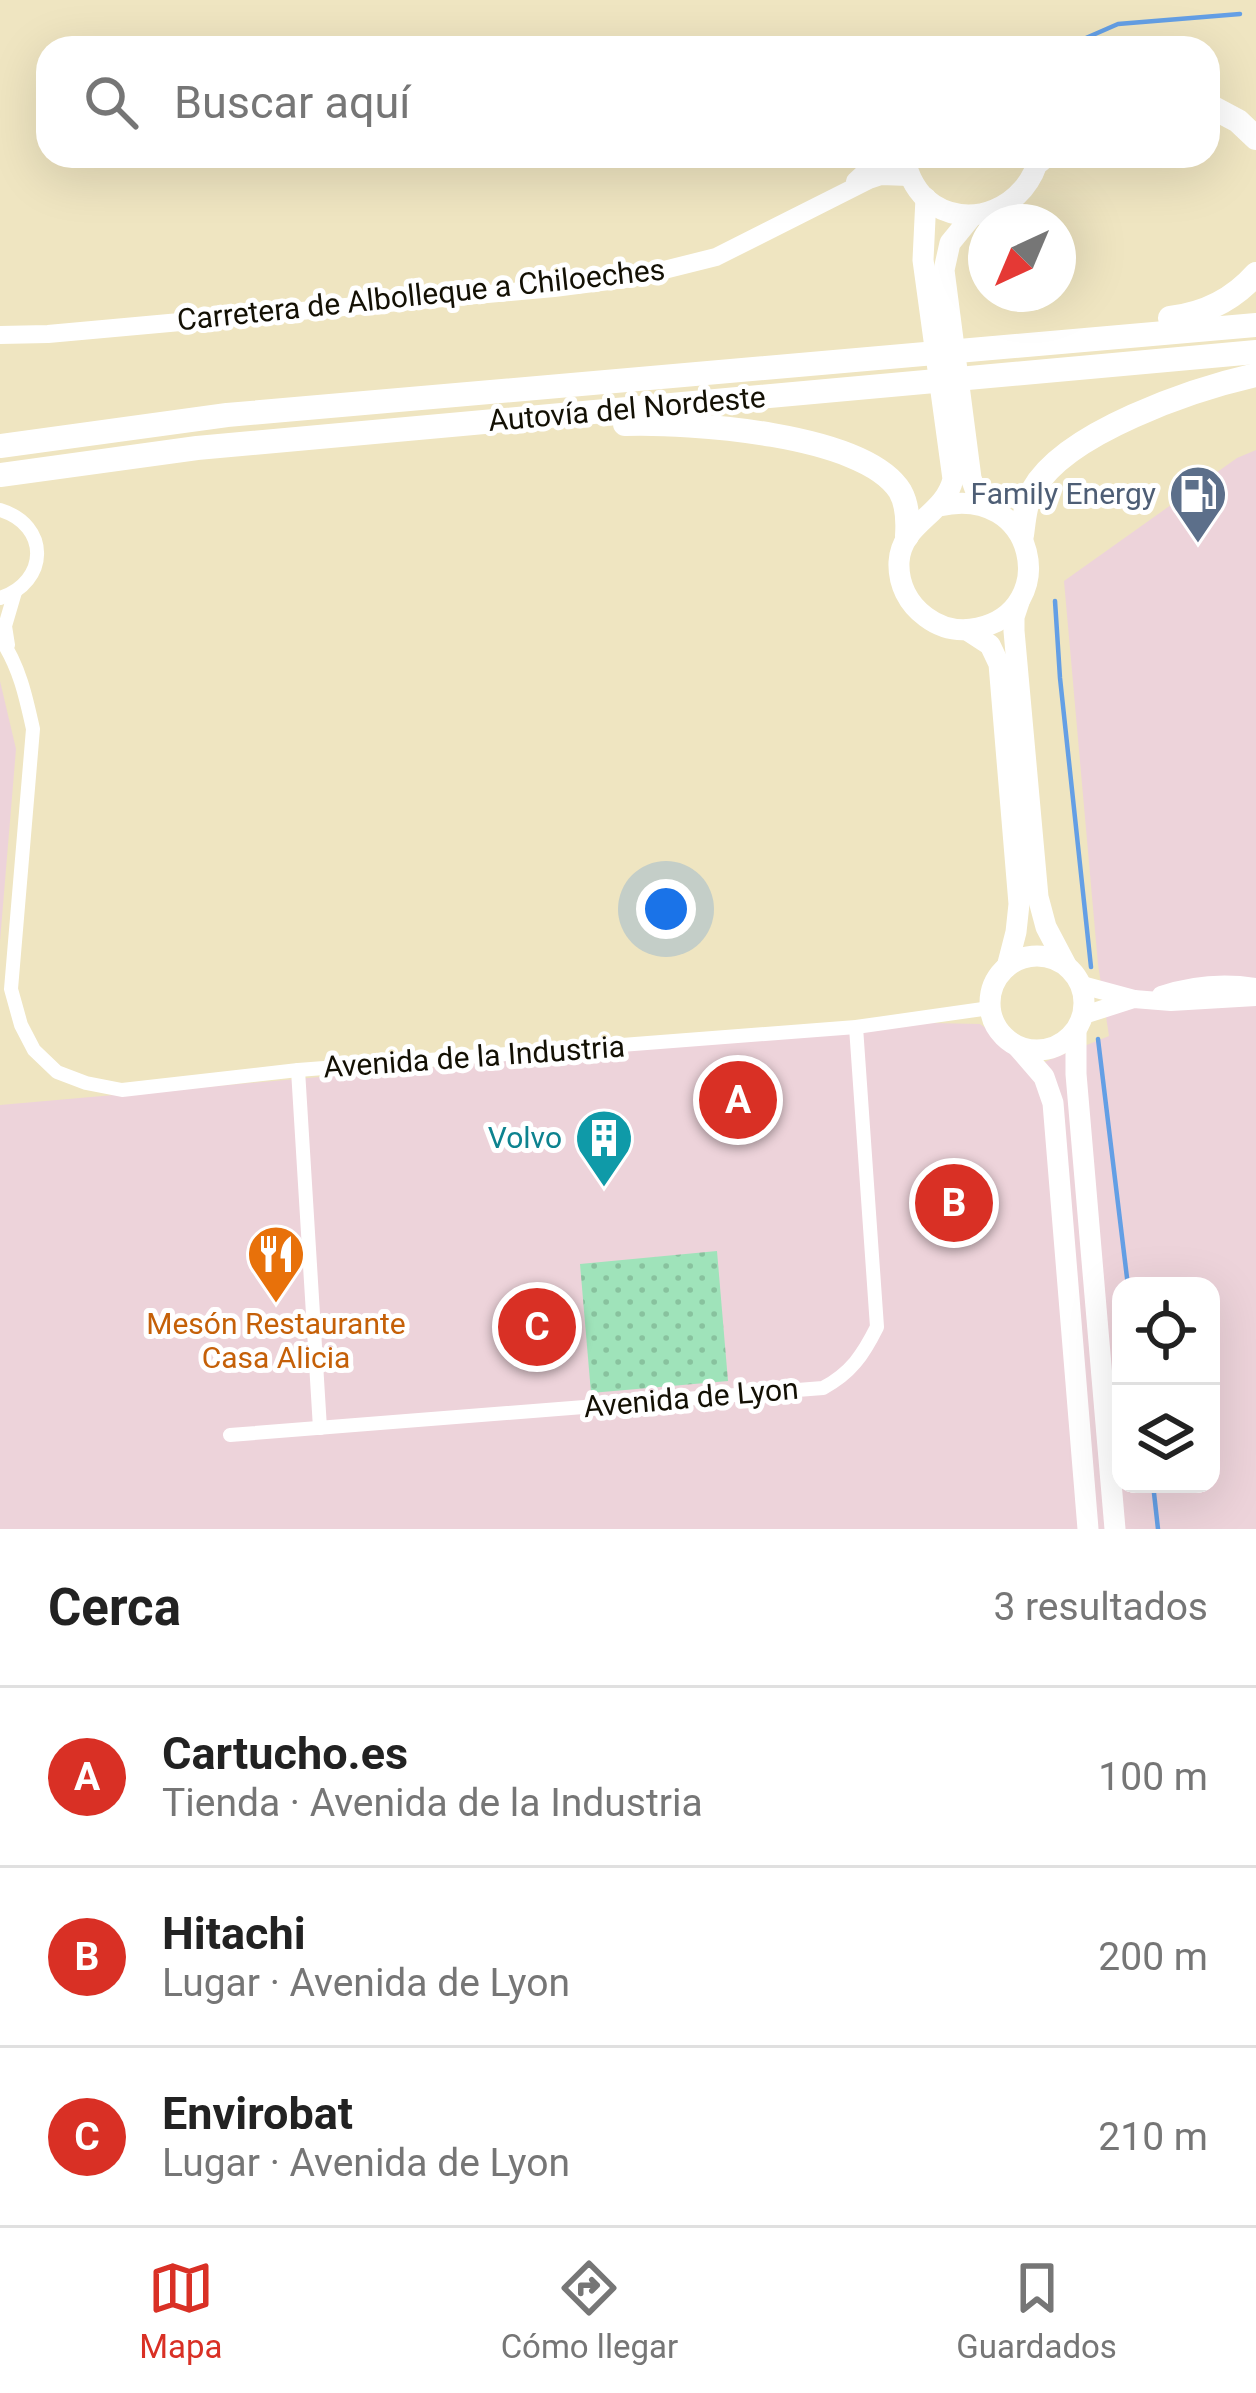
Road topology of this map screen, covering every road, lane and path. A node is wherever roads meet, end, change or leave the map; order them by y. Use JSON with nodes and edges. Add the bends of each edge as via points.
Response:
{"nodes":[{"id":1,"x":1220,"y":96,"type":"edge"},
{"id":2,"x":1220,"y":111,"type":"edge"},
{"id":3,"x":1256,"y":118,"type":"edge"},
{"id":4,"x":1256,"y":137,"type":"edge"},
{"id":5,"x":868,"y":168,"type":"edge"},
{"id":6,"x":901,"y":168,"type":"edge"},
{"id":7,"x":907,"y":168,"type":"edge"},
{"id":8,"x":1037,"y":168,"type":"edge"},
{"id":9,"x":926,"y":198,"type":"junction"},
{"id":10,"x":828,"y":201,"type":"junction"},
{"id":11,"x":1008,"y":204,"type":"edge"},
{"id":12,"x":968,"y":214,"type":"edge"},
{"id":13,"x":968,"y":220,"type":"edge"},
{"id":14,"x":1256,"y":274,"type":"edge"},
{"id":15,"x":937,"y":288,"type":"junction"},
{"id":16,"x":1256,"y":325,"type":"edge"},
{"id":17,"x":0,"y":335,"type":"edge"},
{"id":18,"x":1004,"y":347,"type":"junction"},
{"id":19,"x":1256,"y":352,"type":"edge"},
{"id":20,"x":1256,"y":375,"type":"edge"},
{"id":21,"x":957,"y":435,"type":"junction"},
{"id":22,"x":0,"y":446,"type":"edge"},
{"id":23,"x":197,"y":448,"type":"junction"},
{"id":24,"x":0,"y":475,"type":"edge"},
{"id":25,"x":939,"y":506,"type":"junction"},
{"id":26,"x":992,"y":509,"type":"junction"},
{"id":27,"x":0,"y":510,"type":"edge"},
{"id":28,"x":907,"y":536,"type":"junction"},
{"id":29,"x":1022,"y":536,"type":"junction"},
{"id":30,"x":8,"y":595,"type":"edge"},
{"id":31,"x":1022,"y":596,"type":"junction"},
{"id":32,"x":967,"y":630,"type":"junction"},
{"id":33,"x":4,"y":644,"type":"edge"},
{"id":34,"x":1066,"y":965,"type":"junction"},
{"id":35,"x":1007,"y":967,"type":"junction"},
{"id":36,"x":1082,"y":985,"type":"junction"},
{"id":37,"x":1256,"y":987,"type":"edge"},
{"id":38,"x":1256,"y":997,"type":"edge"},
{"id":39,"x":1152,"y":1000,"type":"junction"},
{"id":40,"x":990,"y":1009,"type":"junction"},
{"id":41,"x":1080,"y":1024,"type":"junction"},
{"id":42,"x":856,"y":1027,"type":"junction"},
{"id":43,"x":1018,"y":1047,"type":"junction"},
{"id":44,"x":298,"y":1070,"type":"junction"},
{"id":45,"x":320,"y":1428,"type":"junction"},
{"id":46,"x":230,"y":1436,"type":"dead end"},
{"id":47,"x":1088,"y":1529,"type":"edge"},
{"id":48,"x":1115,"y":1529,"type":"edge"}],
"edges":[{"from":1,"to":3,"type":"highway"},
{"from":2,"to":4,"type":"highway"},
{"from":5,"to":10,"type":"street","name":"Carretera de Albolleque a Chiloeches"},
{"from":6,"to":10,"type":"street","name":"Carretera de Albolleque a Chiloeches"},
{"from":7,"to":9,"type":"main road"},
{"from":8,"to":11,"type":"main road"},
{"from":9,"to":12,"type":"main road"},
{"from":9,"to":15,"type":"main road","via":[[923,260]]},
{"from":10,"to":17,"type":"street","name":"Carretera de Albolleque a Chiloeches","via":[[716,257],[632,278]]},
{"from":13,"to":15,"type":"main road"},
{"from":14,"to":18,"type":"highway","via":[[1201,313],[1057,329]]},
{"from":15,"to":21,"type":"main road"},
{"from":16,"to":18,"type":"highway","name":"Autovía del Nordeste"},
{"from":18,"to":22,"type":"highway","name":"Autovía del Nordeste","via":[[227,415]]},
{"from":19,"to":23,"type":"highway","name":"Autovía del Nordeste"},
{"from":20,"to":29,"type":"highway","via":[[1134,416],[1075,447],[1030,494]]},
{"from":21,"to":25,"type":"main road","via":[[953,479]]},
{"from":21,"to":26,"type":"main road","via":[[975,489]]},
{"from":23,"to":24,"type":"highway","name":"Autovía del Nordeste"},
{"from":23,"to":28,"type":"highway","via":[[332,448],[638,423],[723,427],[866,462],[900,490]]},
{"from":25,"to":26,"type":"main road"},
{"from":25,"to":28,"type":"main road"},
{"from":26,"to":29,"type":"main road"},
{"from":27,"to":30,"type":"street","via":[[25,523],[38,550],[32,574]]},
{"from":28,"to":32,"type":"main road","via":[[899,559],[906,595],[931,622]]},
{"from":29,"to":31,"type":"main road","via":[[1029,573]]},
{"from":30,"to":33,"type":"street"},
{"from":31,"to":32,"type":"main road","via":[[989,626]]},
{"from":31,"to":34,"type":"main road","via":[[1014,631],[1038,897]]},
{"from":32,"to":35,"type":"main road","via":[[990,645],[999,664],[1019,904]]},
{"from":33,"to":44,"type":"street","name":"Avenida de la Industria","via":[[33,729],[11,988],[34,1050],[56,1072],[122,1090]]},
{"from":34,"to":35,"type":"main road","via":[[1043,956]]},
{"from":34,"to":36,"type":"main road"},
{"from":35,"to":40,"type":"main road","via":[[993,985]]},
{"from":36,"to":39,"type":"street"},
{"from":36,"to":41,"type":"main road"},
{"from":37,"to":39,"type":"street","via":[[1179,989]]},
{"from":38,"to":39,"type":"street"},
{"from":39,"to":41,"type":"street"},
{"from":40,"to":42,"type":"street","name":"Avenida de la Industria"},
{"from":40,"to":43,"type":"main road"},
{"from":41,"to":43,"type":"main road","via":[[1049,1049]]},
{"from":41,"to":48,"type":"main road","via":[[1076,1074]]},
{"from":42,"to":44,"type":"street","name":"Avenida de la Industria"},
{"from":42,"to":45,"type":"street","name":"Avenida de Lyon","via":[[877,1328],[844,1376],[823,1388]]},
{"from":43,"to":47,"type":"main road","via":[[1039,1069],[1053,1103]]},
{"from":44,"to":45,"type":"street"},
{"from":45,"to":46,"type":"street","name":"Avenida de Lyon"}]}
